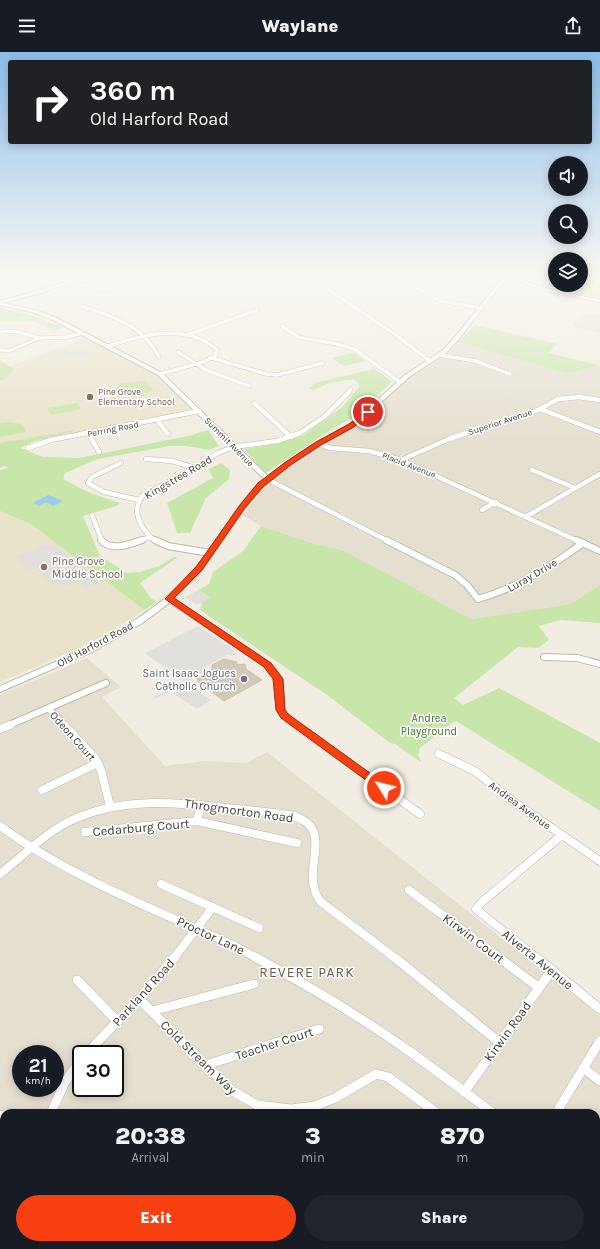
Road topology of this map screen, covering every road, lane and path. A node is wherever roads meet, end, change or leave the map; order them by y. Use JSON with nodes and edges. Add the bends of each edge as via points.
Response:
{"nodes":[{"id":1,"x":78,"y":331,"type":"edge"},
{"id":2,"x":137,"y":331,"type":"edge"},
{"id":3,"x":199,"y":331,"type":"edge"},
{"id":4,"x":289,"y":331,"type":"edge"},
{"id":5,"x":390,"y":331,"type":"edge"},
{"id":6,"x":462,"y":331,"type":"edge"},
{"id":7,"x":0,"y":332,"type":"edge"},
{"id":8,"x":82,"y":333,"type":"junction"},
{"id":9,"x":190,"y":334,"type":"junction"},
{"id":10,"x":146,"y":337,"type":"junction"},
{"id":11,"x":39,"y":338,"type":"junction"},
{"id":12,"x":108,"y":346,"type":"junction"},
{"id":13,"x":0,"y":350,"type":"edge"},
{"id":14,"x":178,"y":352,"type":"dead end"},
{"id":15,"x":439,"y":355,"type":"junction"},
{"id":16,"x":159,"y":357,"type":"dead end"},
{"id":17,"x":212,"y":358,"type":"junction"},
{"id":18,"x":430,"y":361,"type":"junction"},
{"id":19,"x":323,"y":363,"type":"dead end"},
{"id":20,"x":196,"y":364,"type":"junction"},
{"id":21,"x":160,"y":374,"type":"junction"},
{"id":22,"x":510,"y":374,"type":"dead end"},
{"id":23,"x":400,"y":382,"type":"junction"},
{"id":24,"x":249,"y":386,"type":"dead end"},
{"id":25,"x":352,"y":389,"type":"dead end"},
{"id":26,"x":600,"y":400,"type":"edge"},
{"id":27,"x":254,"y":403,"type":"dead end"},
{"id":28,"x":540,"y":409,"type":"junction"},
{"id":29,"x":199,"y":412,"type":"junction"},
{"id":30,"x":157,"y":420,"type":"junction"},
{"id":31,"x":600,"y":432,"type":"edge"},
{"id":32,"x":88,"y":434,"type":"junction"},
{"id":33,"x":168,"y":434,"type":"dead end"},
{"id":34,"x":290,"y":437,"type":"junction"},
{"id":35,"x":319,"y":444,"type":"junction"},
{"id":36,"x":233,"y":447,"type":"junction"},
{"id":37,"x":28,"y":448,"type":"dead end"},
{"id":38,"x":99,"y":452,"type":"dead end"},
{"id":39,"x":146,"y":459,"type":"dead end"},
{"id":40,"x":401,"y":460,"type":"junction"},
{"id":41,"x":121,"y":463,"type":"dead end"},
{"id":42,"x":195,"y":468,"type":"junction"},
{"id":43,"x":532,"y":470,"type":"dead end"},
{"id":44,"x":600,"y":474,"type":"edge"},
{"id":45,"x":267,"y":479,"type":"junction"},
{"id":46,"x":575,"y":488,"type":"junction"},
{"id":47,"x":139,"y":500,"type":"junction"},
{"id":48,"x":496,"y":502,"type":"junction"},
{"id":49,"x":482,"y":510,"type":"dead end"},
{"id":50,"x":92,"y":516,"type":"dead end"},
{"id":51,"x":527,"y":516,"type":"junction"},
{"id":52,"x":150,"y":537,"type":"junction"},
{"id":53,"x":583,"y":543,"type":"junction"},
{"id":54,"x":600,"y":551,"type":"edge"},
{"id":55,"x":210,"y":553,"type":"junction"},
{"id":56,"x":169,"y":599,"type":"junction"},
{"id":57,"x":478,"y":599,"type":"joint"},
{"id":58,"x":544,"y":657,"type":"dead end"},
{"id":59,"x":600,"y":664,"type":"edge"},
{"id":60,"x":106,"y":683,"type":"dead end"},
{"id":61,"x":0,"y":689,"type":"edge"},
{"id":62,"x":48,"y":708,"type":"junction"},
{"id":63,"x":0,"y":730,"type":"edge"},
{"id":64,"x":438,"y":754,"type":"dead end"},
{"id":65,"x":98,"y":764,"type":"junction"},
{"id":66,"x":42,"y":790,"type":"dead end"},
{"id":67,"x":201,"y":805,"type":"junction"},
{"id":68,"x":110,"y":806,"type":"junction"},
{"id":69,"x":420,"y":814,"type":"dead end"},
{"id":70,"x":197,"y":821,"type":"junction"},
{"id":71,"x":0,"y":826,"type":"edge"},
{"id":72,"x":85,"y":832,"type":"dead end"},
{"id":73,"x":562,"y":835,"type":"junction"},
{"id":74,"x":297,"y":843,"type":"dead end"},
{"id":75,"x":31,"y":848,"type":"junction"},
{"id":76,"x":600,"y":861,"type":"edge"},
{"id":77,"x":0,"y":874,"type":"edge"},
{"id":78,"x":160,"y":884,"type":"dead end"},
{"id":79,"x":409,"y":890,"type":"dead end"},
{"id":80,"x":213,"y":907,"type":"junction"},
{"id":81,"x":197,"y":928,"type":"junction"},
{"id":82,"x":259,"y":928,"type":"dead end"},
{"id":83,"x":552,"y":970,"type":"junction"},
{"id":84,"x":77,"y":980,"type":"dead end"},
{"id":85,"x":254,"y":984,"type":"dead end"},
{"id":86,"x":538,"y":986,"type":"junction"},
{"id":87,"x":139,"y":998,"type":"junction"},
{"id":88,"x":600,"y":1009,"type":"edge"},
{"id":89,"x":152,"y":1011,"type":"junction"},
{"id":90,"x":117,"y":1022,"type":"junction"},
{"id":91,"x":319,"y":1029,"type":"dead end"},
{"id":92,"x":600,"y":1041,"type":"edge"},
{"id":93,"x":499,"y":1042,"type":"junction"},
{"id":94,"x":95,"y":1045,"type":"edge"},
{"id":95,"x":206,"y":1065,"type":"junction"},
{"id":96,"x":583,"y":1068,"type":"junction"},
{"id":97,"x":72,"y":1072,"type":"edge"},
{"id":98,"x":600,"y":1081,"type":"edge"},
{"id":99,"x":464,"y":1092,"type":"junction"},
{"id":100,"x":559,"y":1108,"type":"dead end"},
{"id":101,"x":53,"y":1109,"type":"edge"},
{"id":102,"x":291,"y":1109,"type":"edge"},
{"id":103,"x":291,"y":1109,"type":"edge"},
{"id":104,"x":432,"y":1109,"type":"edge"},
{"id":105,"x":487,"y":1109,"type":"edge"}],
"edges":[{"from":1,"to":8,"type":"street","name":"Summit Avenue"},
{"from":2,"to":10,"type":"street"},
{"from":3,"to":9,"type":"street"},
{"from":4,"to":23,"type":"street","via":[[298,337],[354,349]]},
{"from":5,"to":18,"type":"street"},
{"from":6,"to":15,"type":"street","name":"Old Harford Road"},
{"from":7,"to":11,"type":"street","via":[[15,331]]},
{"from":8,"to":11,"type":"street","via":[[67,337]]},
{"from":8,"to":12,"type":"street","name":"Summit Avenue"},
{"from":9,"to":10,"type":"street","via":[[172,332]]},
{"from":9,"to":17,"type":"street","via":[[214,346],[217,352]]},
{"from":10,"to":12,"type":"street"},
{"from":10,"to":16,"type":"street","via":[[154,344]]},
{"from":11,"to":13,"type":"street","via":[[16,349]]},
{"from":12,"to":21,"type":"street","name":"Summit Avenue"},
{"from":14,"to":20,"type":"street"},
{"from":15,"to":18,"type":"street","name":"Old Harford Road"},
{"from":15,"to":22,"type":"street","via":[[476,361]]},
{"from":17,"to":19,"type":"street","via":[[274,375]]},
{"from":17,"to":20,"type":"street"},
{"from":18,"to":23,"type":"street","name":"Old Harford Road"},
{"from":20,"to":21,"type":"street"},
{"from":20,"to":24,"type":"street"},
{"from":21,"to":29,"type":"street","name":"Summit Avenue"},
{"from":23,"to":35,"type":"street","name":"Old Harford Road","via":[[355,423]]},
{"from":25,"to":34,"type":"street","name":"Kingstree Road","via":[[325,416]]},
{"from":26,"to":28,"type":"street","name":"Superior Avenue","via":[[584,397],[558,399]]},
{"from":27,"to":34,"type":"street"},
{"from":28,"to":31,"type":"street"},
{"from":28,"to":40,"type":"street","name":"Superior Avenue","via":[[449,438]]},
{"from":29,"to":30,"type":"street","name":"Perring Road"},
{"from":29,"to":36,"type":"street","name":"Summit Avenue"},
{"from":30,"to":32,"type":"street","name":"Perring Road"},
{"from":30,"to":33,"type":"street"},
{"from":32,"to":37,"type":"street","name":"Perring Road","via":[[51,440]]},
{"from":32,"to":38,"type":"street"},
{"from":34,"to":36,"type":"street","name":"Kingstree Road"},
{"from":35,"to":40,"type":"street","name":"Placid Avenue","via":[[331,448],[369,451]]},
{"from":35,"to":45,"type":"street","name":"Old Harford Road"},
{"from":36,"to":42,"type":"street","name":"Kingstree Road","via":[[218,453]]},
{"from":36,"to":45,"type":"street","name":"Summit Avenue"},
{"from":39,"to":42,"type":"street","via":[[172,461]]},
{"from":40,"to":48,"type":"street","name":"Placid Avenue"},
{"from":41,"to":47,"type":"street","via":[[92,477],[88,483],[104,492]]},
{"from":42,"to":47,"type":"street","name":"Kingstree Road","via":[[149,491]]},
{"from":43,"to":46,"type":"street"},
{"from":44,"to":46,"type":"street"},
{"from":45,"to":55,"type":"street","name":"Old Harford Road","via":[[248,499]]},
{"from":45,"to":57,"type":"street","name":"Summit Avenue","via":[[456,575]]},
{"from":46,"to":51,"type":"street"},
{"from":47,"to":52,"type":"street","name":"Kingstree Road","via":[[138,518]]},
{"from":48,"to":49,"type":"street"},
{"from":48,"to":51,"type":"street","name":"Placid Avenue"},
{"from":50,"to":52,"type":"street","via":[[103,541],[108,546],[122,546]]},
{"from":51,"to":53,"type":"street","name":"Placid Avenue"},
{"from":52,"to":55,"type":"street","via":[[168,546]]},
{"from":53,"to":54,"type":"street","name":"Placid Avenue"},
{"from":53,"to":57,"type":"street","name":"Luray Drive","via":[[526,581],[496,595]]},
{"from":55,"to":56,"type":"street","name":"Old Harford Road"},
{"from":56,"to":61,"type":"street","name":"Old Harford Road","via":[[138,622],[91,649]]},
{"from":56,"to":69,"type":"street","via":[[273,670],[278,679],[281,710],[289,720]]},
{"from":58,"to":59,"type":"street","via":[[577,658]]},
{"from":60,"to":62,"type":"street","name":"Odeon Court"},
{"from":62,"to":63,"type":"street","name":"Odeon Court"},
{"from":62,"to":65,"type":"street","name":"Odeon Court"},
{"from":64,"to":73,"type":"street","name":"Andrea Avenue","via":[[475,771],[511,800]]},
{"from":65,"to":66,"type":"street","name":"Odeon Court"},
{"from":65,"to":68,"type":"street","name":"Odeon Court"},
{"from":67,"to":68,"type":"street","name":"Throgmorton Road","via":[[145,801]]},
{"from":67,"to":70,"type":"street","name":"Cedarburg Court"},
{"from":67,"to":93,"type":"street","name":"Throgmorton Road","via":[[298,817],[307,823],[317,839],[312,882],[316,897]]},
{"from":68,"to":75,"type":"street","name":"Throgmorton Road","via":[[71,820]]},
{"from":70,"to":72,"type":"street","name":"Cedarburg Court"},
{"from":70,"to":74,"type":"street","name":"Cedarburg Court"},
{"from":71,"to":75,"type":"street","name":"Proctor Lane"},
{"from":73,"to":76,"type":"street","name":"Andrea Avenue"},
{"from":73,"to":83,"type":"street","name":"Alverta Avenue","via":[[476,909]]},
{"from":75,"to":77,"type":"street","name":"Throgmorton Road"},
{"from":75,"to":81,"type":"street","name":"Proctor Lane","via":[[88,879]]},
{"from":78,"to":80,"type":"street"},
{"from":79,"to":86,"type":"street","name":"Kirwin Court"},
{"from":80,"to":81,"type":"street","name":"Parkland Road"},
{"from":80,"to":82,"type":"street"},
{"from":81,"to":87,"type":"street","name":"Parkland Road"},
{"from":81,"to":99,"type":"street","name":"Proctor Lane","via":[[275,967],[354,1014]]},
{"from":83,"to":86,"type":"street","name":"Kirwin Road"},
{"from":83,"to":88,"type":"street","name":"Alverta Avenue"},
{"from":84,"to":90,"type":"street"},
{"from":85,"to":89,"type":"street"},
{"from":86,"to":93,"type":"street","name":"Kirwin Road"},
{"from":87,"to":89,"type":"street","name":"Cold Stream Way"},
{"from":87,"to":90,"type":"street","name":"Parkland Road"},
{"from":89,"to":95,"type":"street","name":"Cold Stream Way"},
{"from":90,"to":94,"type":"street","name":"Parkland Road"},
{"from":91,"to":95,"type":"street","name":"Teacher Court"},
{"from":92,"to":96,"type":"street"},
{"from":93,"to":99,"type":"street","name":"Kirwin Road"},
{"from":95,"to":102,"type":"street","name":"Cold Stream Way","via":[[231,1090],[257,1105]]},
{"from":96,"to":98,"type":"street"},
{"from":96,"to":100,"type":"street"},
{"from":97,"to":101,"type":"street"},
{"from":99,"to":105,"type":"street","name":"Proctor Lane"},
{"from":103,"to":104,"type":"street","name":"Cold Stream Way","via":[[315,1106],[379,1074],[388,1077]]}]}
